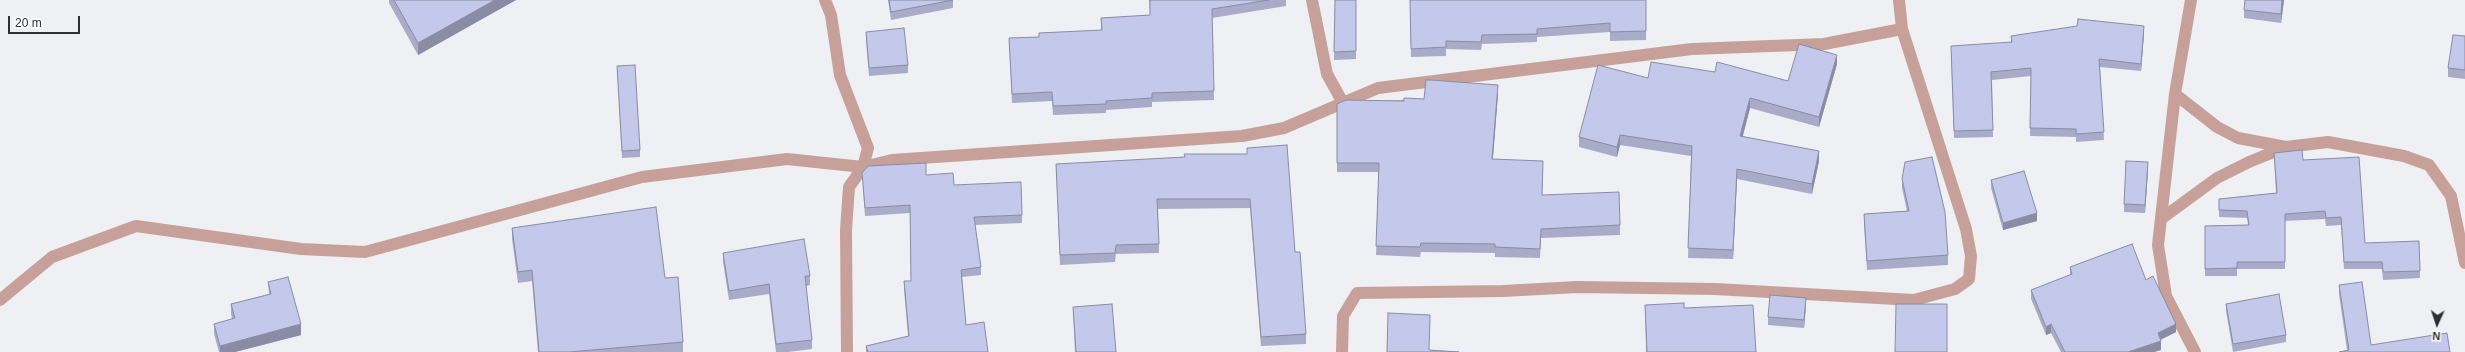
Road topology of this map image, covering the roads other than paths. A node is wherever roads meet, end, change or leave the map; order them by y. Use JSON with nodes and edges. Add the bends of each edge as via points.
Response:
{"nodes":[{"id":1,"x":825,"y":0,"type":"edge"},
{"id":2,"x":1312,"y":0,"type":"edge"},
{"id":3,"x":1899,"y":0,"type":"edge"},
{"id":4,"x":2191,"y":0,"type":"edge"},
{"id":5,"x":1902,"y":29,"type":"junction"},
{"id":6,"x":2175,"y":94,"type":"junction"},
{"id":7,"x":1342,"y":102,"type":"junction"},
{"id":8,"x":2286,"y":147,"type":"junction"},
{"id":9,"x":863,"y":167,"type":"junction"},
{"id":10,"x":2161,"y":218,"type":"junction"},
{"id":11,"x":2465,"y":264,"type":"edge"},
{"id":12,"x":0,"y":300,"type":"edge"},
{"id":13,"x":847,"y":352,"type":"edge"},
{"id":14,"x":1342,"y":352,"type":"edge"},
{"id":15,"x":2195,"y":352,"type":"edge"}],
"edges":[{"from":1,"to":9,"type":"street","via":[[831,15],[840,75],[868,148]]},
{"from":2,"to":7,"type":"street","via":[[1327,74]]},
{"from":3,"to":5,"type":"street"},
{"from":4,"to":6,"type":"street"},
{"from":5,"to":7,"type":"street","via":[[1824,44],[1692,49],[1378,88]]},
{"from":5,"to":14,"type":"street","via":[[1966,229],[1971,256],[1969,279],[1955,289],[1914,300],[1715,289],[1577,287],[1357,293],[1343,316]]},
{"from":6,"to":8,"type":"street","via":[[2217,127],[2238,138]]},
{"from":6,"to":10,"type":"street"},
{"from":7,"to":9,"type":"street","via":[[1284,128],[1242,136],[892,160]]},
{"from":8,"to":10,"type":"street","via":[[2217,178]]},
{"from":8,"to":11,"type":"street","via":[[2328,142],[2404,156],[2429,165],[2451,196]]},
{"from":9,"to":12,"type":"street","via":[[787,159],[642,177],[365,252],[301,249],[136,226],[52,257]]},
{"from":9,"to":13,"type":"street","via":[[849,187],[846,230]]},
{"from":10,"to":15,"type":"street","via":[[2158,244],[2166,296]]}]}
